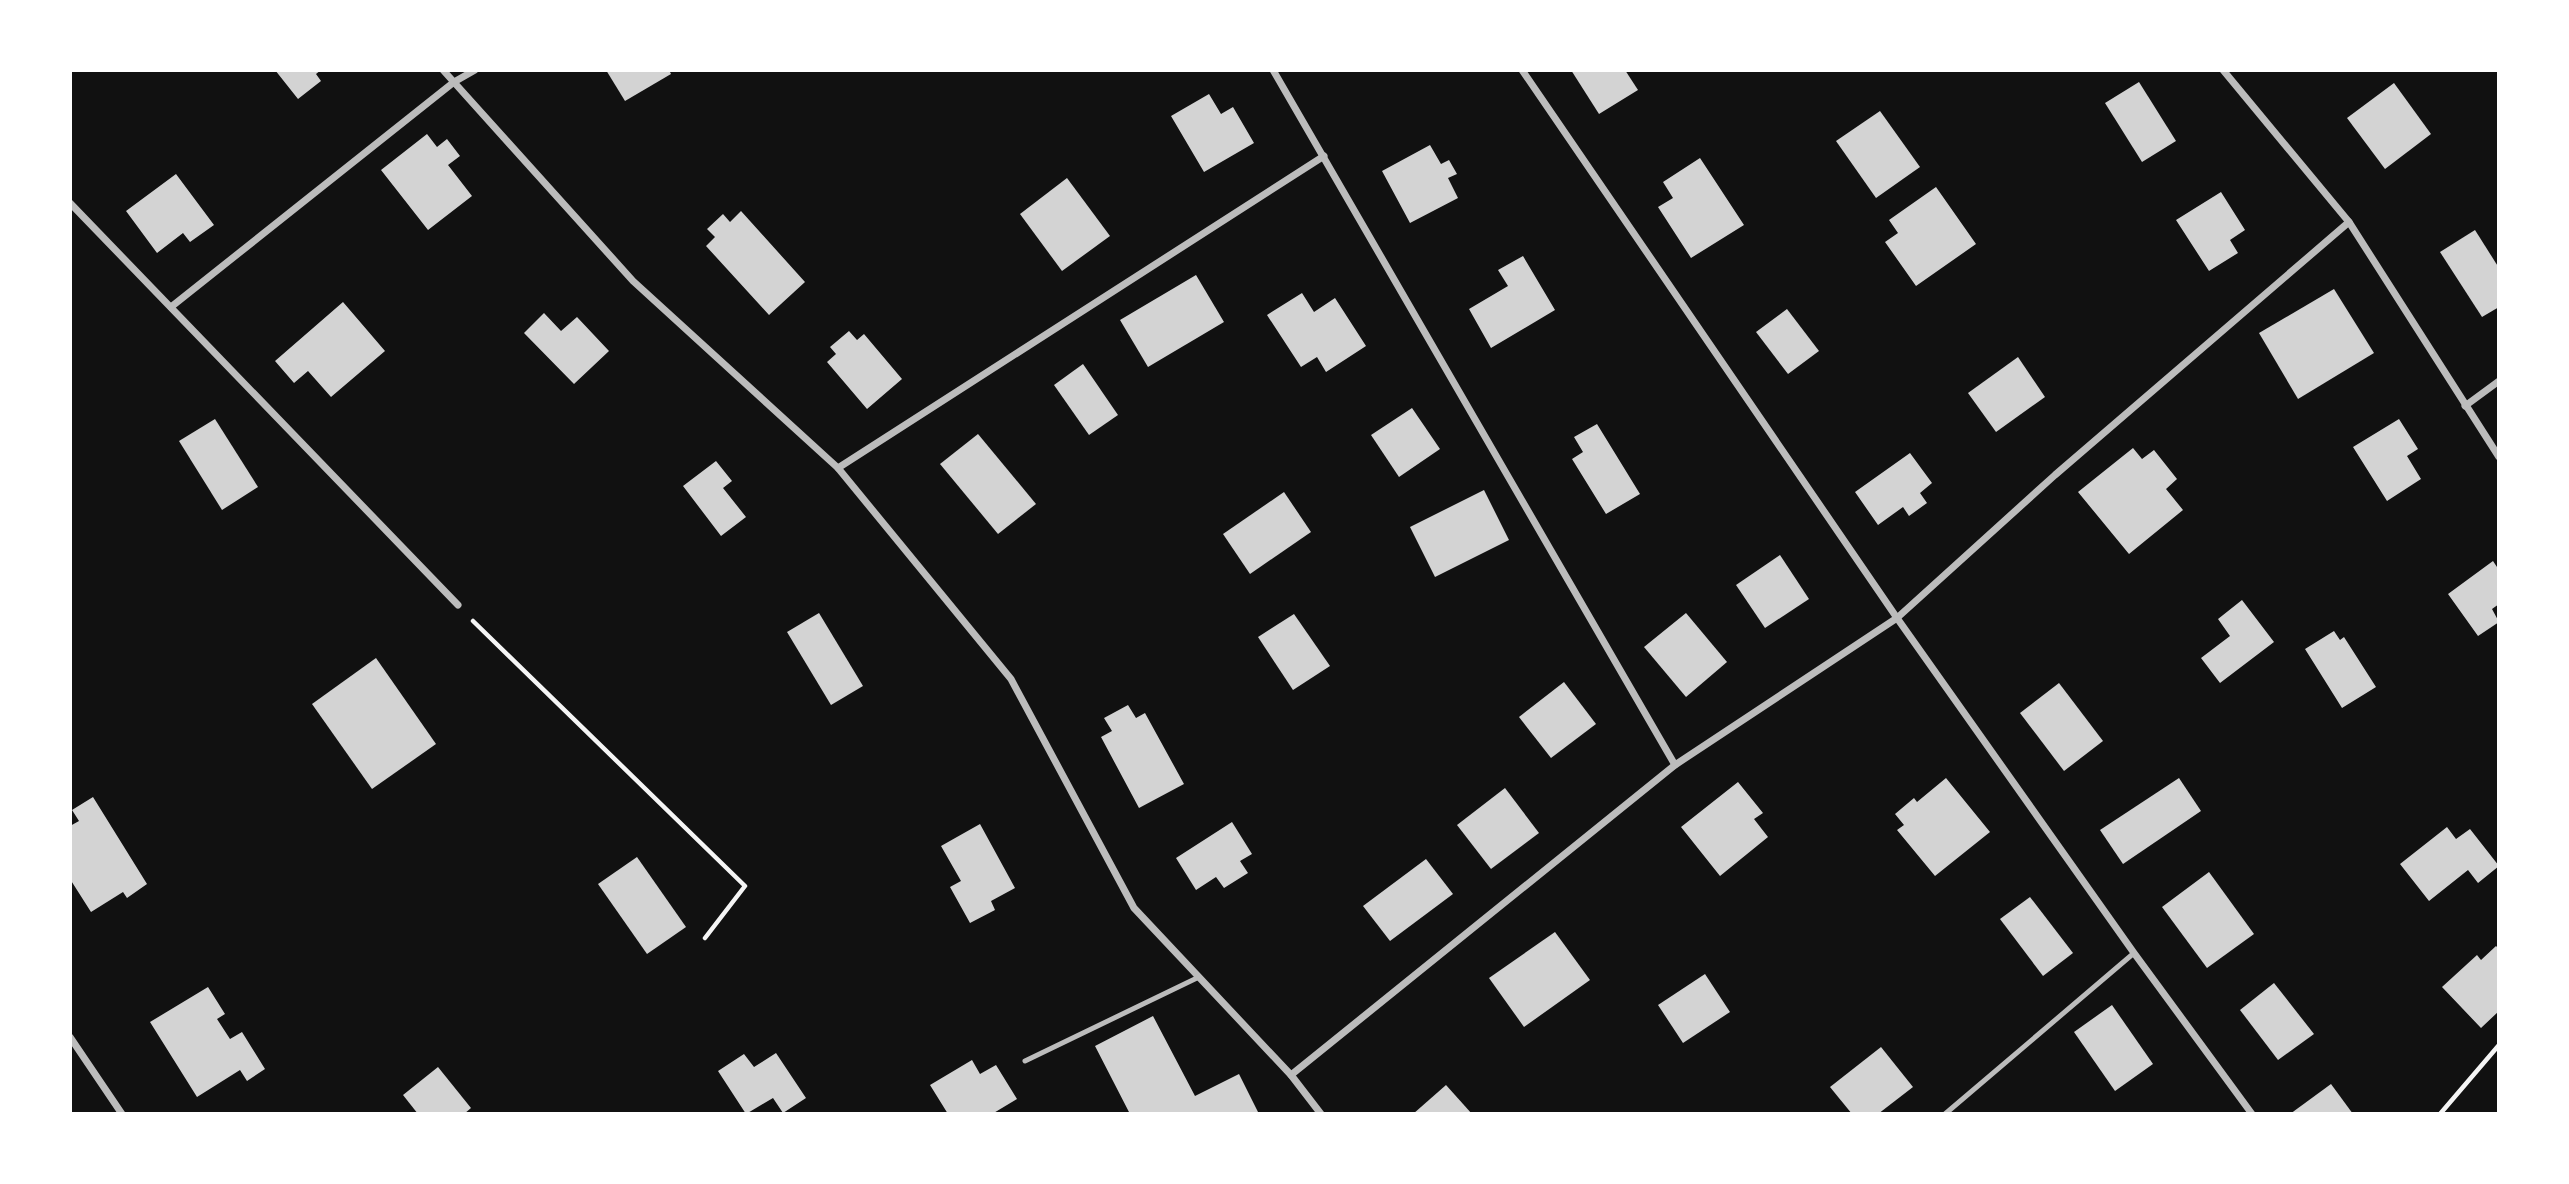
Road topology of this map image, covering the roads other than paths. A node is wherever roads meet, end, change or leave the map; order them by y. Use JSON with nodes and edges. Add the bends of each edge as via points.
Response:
{"nodes":[{"id":1,"x":443,"y":70,"type":"edge"},
{"id":2,"x":475,"y":70,"type":"edge"},
{"id":3,"x":1273,"y":70,"type":"edge"},
{"id":4,"x":1522,"y":70,"type":"edge"},
{"id":5,"x":2223,"y":70,"type":"edge"},
{"id":6,"x":454,"y":82,"type":"junction"},
{"id":7,"x":1324,"y":156,"type":"junction"},
{"id":8,"x":70,"y":203,"type":"edge"},
{"id":9,"x":2348,"y":222,"type":"junction"},
{"id":10,"x":171,"y":307,"type":"junction"},
{"id":11,"x":2499,"y":380,"type":"edge"},
{"id":12,"x":2465,"y":406,"type":"junction"},
{"id":13,"x":2499,"y":457,"type":"edge"},
{"id":14,"x":838,"y":468,"type":"junction"},
{"id":15,"x":458,"y":605,"type":"road end"},
{"id":16,"x":1897,"y":618,"type":"junction"},
{"id":17,"x":1675,"y":765,"type":"junction"},
{"id":18,"x":2134,"y":953,"type":"junction"},
{"id":19,"x":1199,"y":977,"type":"junction"},
{"id":20,"x":70,"y":1037,"type":"edge"},
{"id":21,"x":1025,"y":1061,"type":"dead end"},
{"id":22,"x":1291,"y":1075,"type":"junction"},
{"id":23,"x":122,"y":1114,"type":"edge"},
{"id":24,"x":1321,"y":1114,"type":"edge"},
{"id":25,"x":1945,"y":1114,"type":"edge"},
{"id":26,"x":2252,"y":1114,"type":"edge"}],
"edges":[{"from":1,"to":6,"type":"street"},
{"from":2,"to":6,"type":"street"},
{"from":3,"to":7,"type":"street"},
{"from":4,"to":16,"type":"street"},
{"from":5,"to":9,"type":"street"},
{"from":6,"to":10,"type":"street"},
{"from":6,"to":14,"type":"street","via":[[633,281]]},
{"from":7,"to":14,"type":"street"},
{"from":7,"to":17,"type":"street"},
{"from":8,"to":10,"type":"street"},
{"from":9,"to":12,"type":"street"},
{"from":9,"to":16,"type":"street"},
{"from":10,"to":15,"type":"street"},
{"from":11,"to":12,"type":"street"},
{"from":12,"to":13,"type":"street"},
{"from":14,"to":19,"type":"street","via":[[1011,679],[1133,908]]},
{"from":16,"to":17,"type":"street"},
{"from":16,"to":18,"type":"street"},
{"from":17,"to":22,"type":"street"},
{"from":18,"to":25,"type":"lane"},
{"from":18,"to":26,"type":"street"},
{"from":19,"to":21,"type":"lane"},
{"from":19,"to":22,"type":"street"},
{"from":20,"to":23,"type":"street"},
{"from":22,"to":24,"type":"street"}]}
